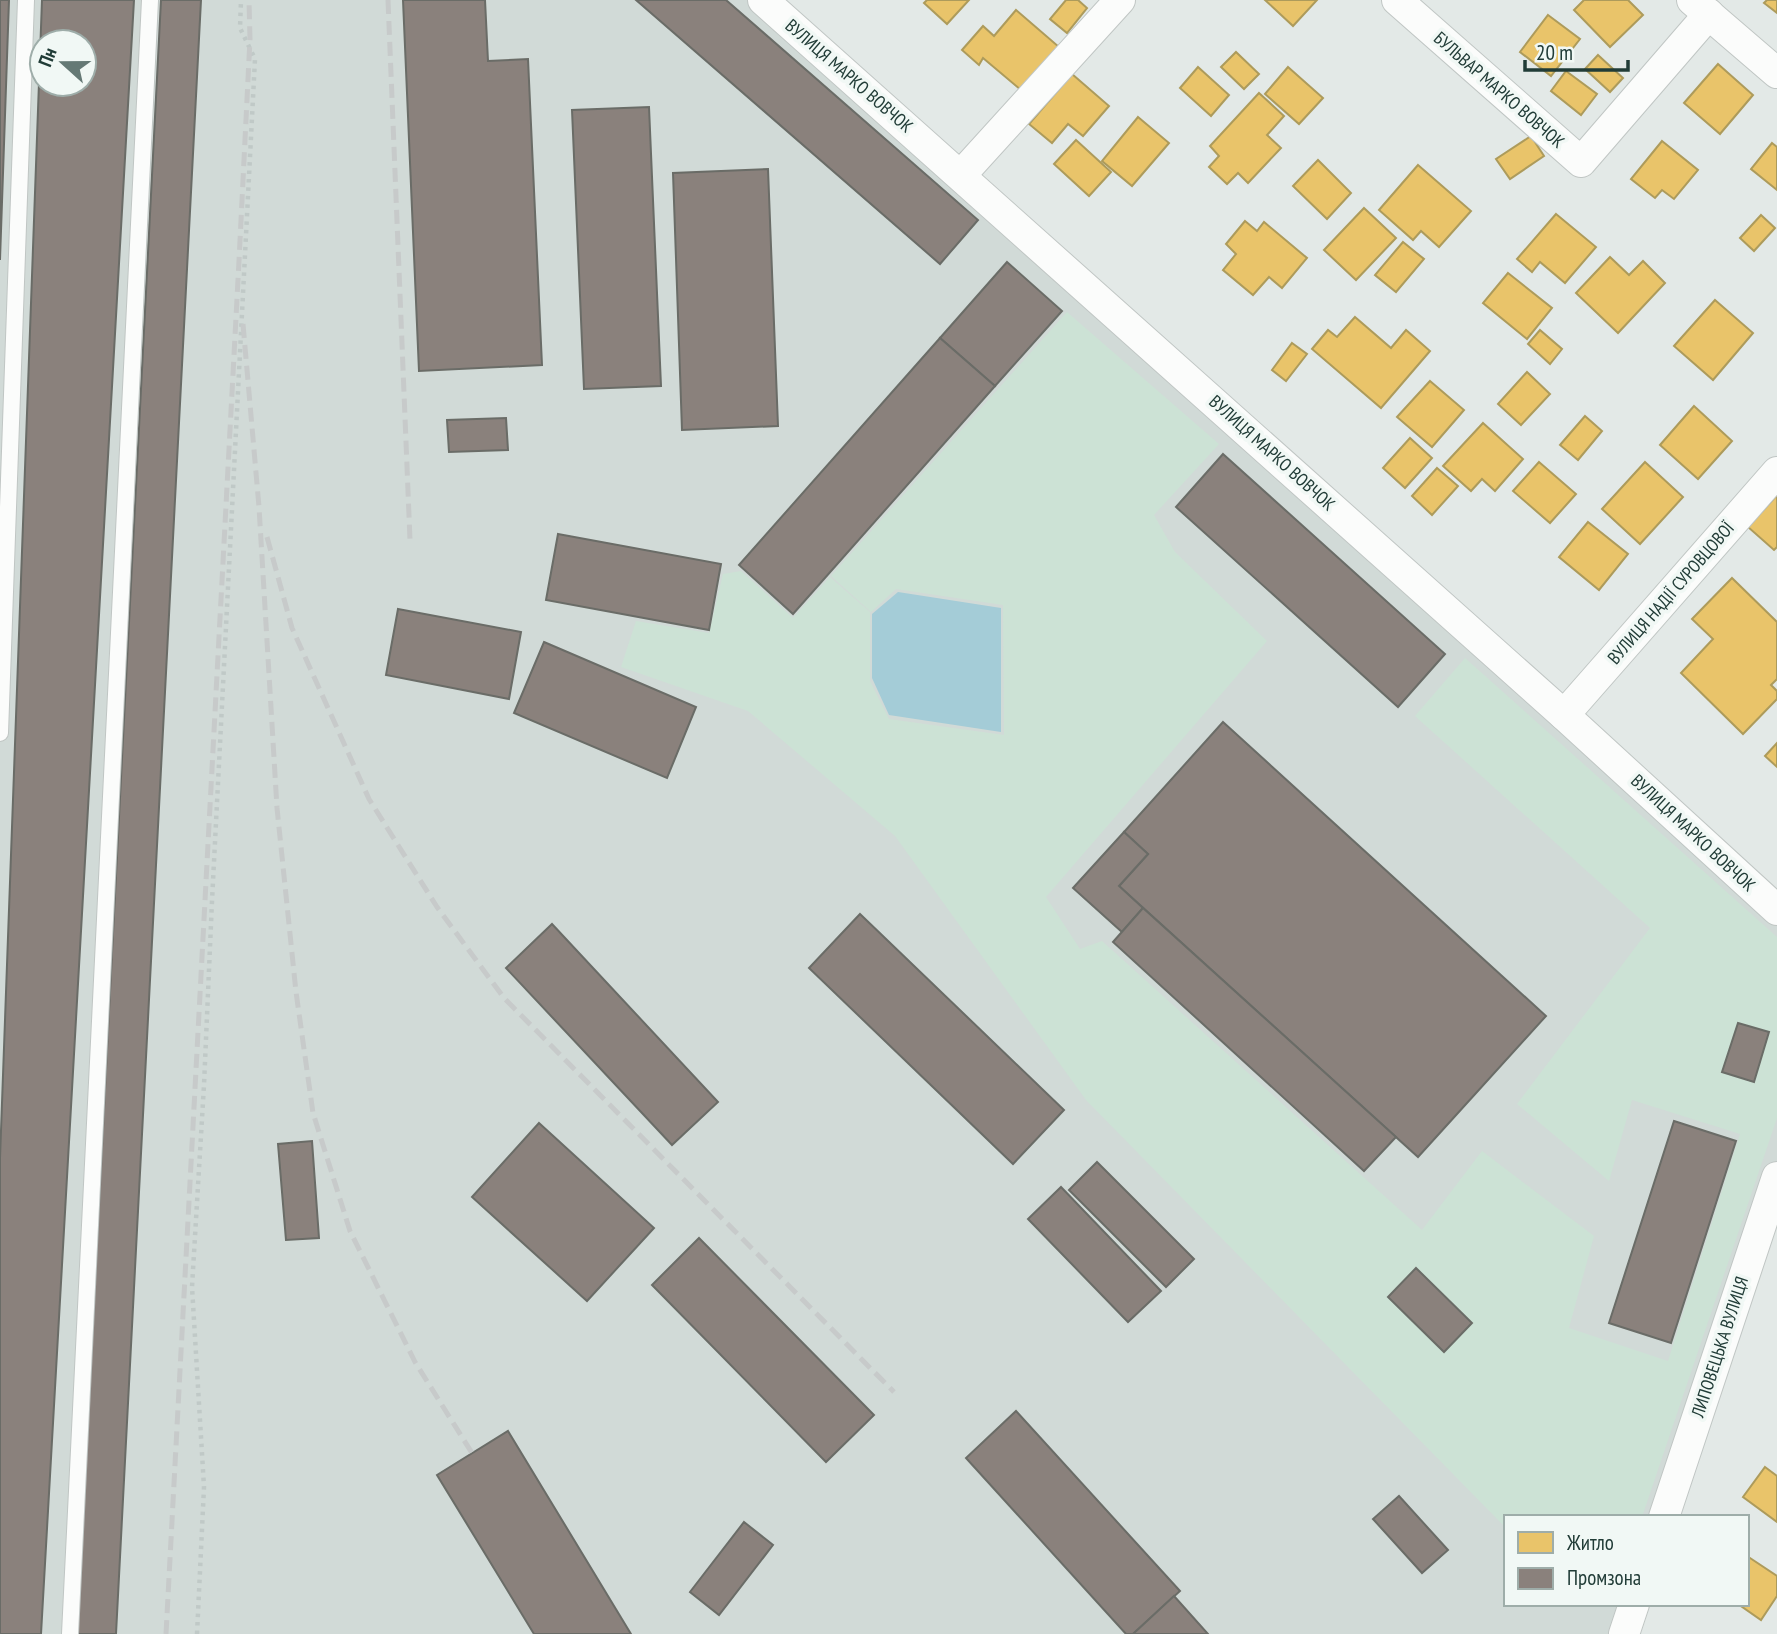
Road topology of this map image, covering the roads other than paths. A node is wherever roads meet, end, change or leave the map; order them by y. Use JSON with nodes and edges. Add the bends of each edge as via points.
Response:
{"nodes":[{"id":1,"x":26,"y":0,"type":"edge"},
{"id":2,"x":150,"y":0,"type":"edge"},
{"id":3,"x":763,"y":0,"type":"edge"},
{"id":4,"x":1121,"y":0,"type":"edge"},
{"id":5,"x":1397,"y":0,"type":"edge"},
{"id":6,"x":1701,"y":7,"type":"edge"},
{"id":7,"x":1777,"y":73,"type":"edge"},
{"id":8,"x":961,"y":175,"type":"junction"},
{"id":9,"x":1777,"y":472,"type":"edge"},
{"id":10,"x":1564,"y":715,"type":"junction"},
{"id":11,"x":0,"y":733,"type":"edge"},
{"id":12,"x":1777,"y":910,"type":"edge"},
{"id":13,"x":1777,"y":1177,"type":"edge"},
{"id":14,"x":1665,"y":1515,"type":"edge"},
{"id":15,"x":1633,"y":1606,"type":"edge"},
{"id":16,"x":70,"y":1634,"type":"edge"},
{"id":17,"x":1624,"y":1634,"type":"edge"}],
"edges":[{"from":1,"to":11,"type":"lane"},
{"from":2,"to":16,"type":"lane"},
{"from":3,"to":8,"type":"street","name":"ВУЛИЦЯ МАРКО ВОВЧОК"},
{"from":4,"to":8,"type":"street"},
{"from":5,"to":6,"type":"street","name":"БУЛЬВАР МАРКО ВОВЧОК","via":[[1581,162]]},
{"from":6,"to":7,"type":"street","name":"БУЛЬВАР МАРКО ВОВЧОК"},
{"from":8,"to":10,"type":"street","name":"ВУЛИЦЯ МАРКО ВОВЧОК"},
{"from":9,"to":10,"type":"street","name":"ВУЛИЦЯ НАДІЇ СУРОВЦОВОЇ"},
{"from":10,"to":12,"type":"street","name":"ВУЛИЦЯ МАРКО ВОВЧОК"},
{"from":13,"to":14,"type":"street","name":"ЛИПОВЕЦЬКА ВУЛИЦЯ"},
{"from":15,"to":17,"type":"street"}]}
